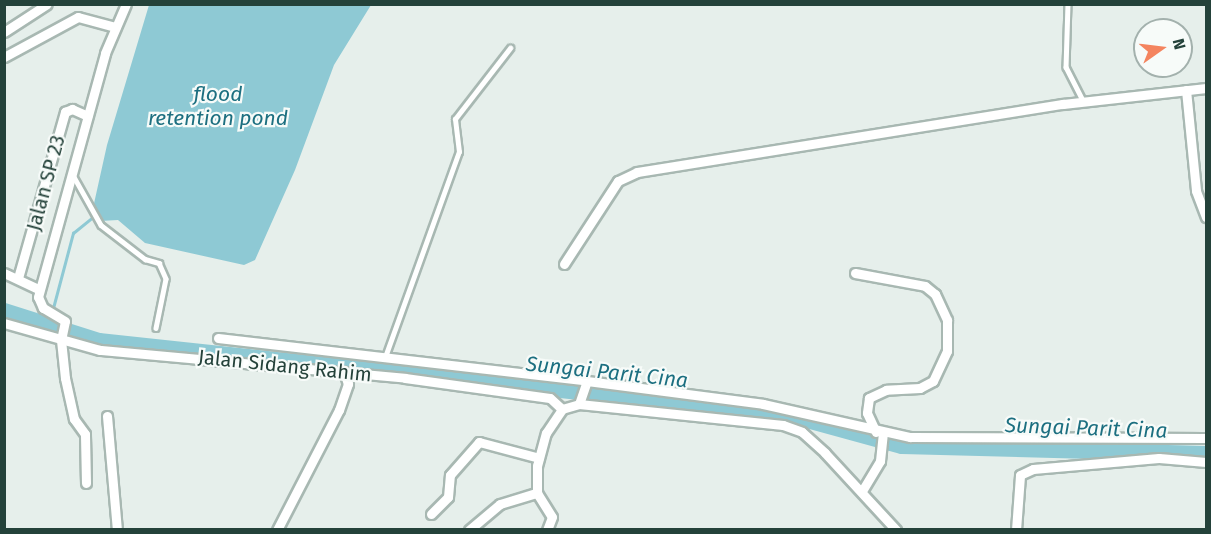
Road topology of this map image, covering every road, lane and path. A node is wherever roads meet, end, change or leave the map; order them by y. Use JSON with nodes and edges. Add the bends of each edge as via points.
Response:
{"nodes":[{"id":1,"x":47,"y":4,"type":"edge"},
{"id":2,"x":126,"y":4,"type":"edge"},
{"id":3,"x":1068,"y":4,"type":"edge"},
{"id":4,"x":116,"y":27,"type":"junction"},
{"id":5,"x":4,"y":32,"type":"edge"},
{"id":6,"x":510,"y":48,"type":"dead end"},
{"id":7,"x":4,"y":57,"type":"edge"},
{"id":8,"x":1206,"y":88,"type":"edge"},
{"id":9,"x":1186,"y":90,"type":"junction"},
{"id":10,"x":1083,"y":101,"type":"junction"},
{"id":11,"x":88,"y":116,"type":"junction"},
{"id":12,"x":72,"y":172,"type":"junction"},
{"id":13,"x":1206,"y":217,"type":"edge"},
{"id":14,"x":564,"y":264,"type":"dead end"},
{"id":15,"x":4,"y":273,"type":"edge"},
{"id":16,"x":855,"y":273,"type":"dead end"},
{"id":17,"x":18,"y":278,"type":"junction"},
{"id":18,"x":39,"y":289,"type":"junction"},
{"id":19,"x":4,"y":323,"type":"edge"},
{"id":20,"x":156,"y":328,"type":"dead end"},
{"id":21,"x":62,"y":338,"type":"junction"},
{"id":22,"x":218,"y":338,"type":"dead end"},
{"id":23,"x":385,"y":357,"type":"junction"},
{"id":24,"x":344,"y":372,"type":"junction"},
{"id":25,"x":586,"y":383,"type":"junction"},
{"id":26,"x":571,"y":406,"type":"junction"},
{"id":27,"x":107,"y":416,"type":"dead end"},
{"id":28,"x":881,"y":434,"type":"junction"},
{"id":29,"x":1206,"y":438,"type":"edge"},
{"id":30,"x":539,"y":458,"type":"junction"},
{"id":31,"x":1206,"y":462,"type":"edge"},
{"id":32,"x":86,"y":483,"type":"dead end"},
{"id":33,"x":865,"y":488,"type":"junction"},
{"id":34,"x":537,"y":493,"type":"junction"},
{"id":35,"x":431,"y":514,"type":"dead end"},
{"id":36,"x":117,"y":530,"type":"edge"},
{"id":37,"x":277,"y":530,"type":"edge"},
{"id":38,"x":469,"y":530,"type":"edge"},
{"id":39,"x":547,"y":530,"type":"edge"},
{"id":40,"x":896,"y":530,"type":"edge"},
{"id":41,"x":1016,"y":530,"type":"edge"}],
"edges":[{"from":1,"to":5,"type":"street"},
{"from":2,"to":4,"type":"street"},
{"from":3,"to":10,"type":"lane","via":[[1066,67]]},
{"from":4,"to":7,"type":"street","via":[[78,18]]},
{"from":4,"to":11,"type":"street"},
{"from":6,"to":23,"type":"lane","via":[[455,120],[459,152]]},
{"from":8,"to":9,"type":"street"},
{"from":9,"to":10,"type":"street"},
{"from":9,"to":13,"type":"street","via":[[1196,191]]},
{"from":10,"to":14,"type":"street","via":[[637,172],[611,190]]},
{"from":11,"to":12,"type":"street"},
{"from":11,"to":17,"type":"street","name":"Jalan SP 23","via":[[72,109],[65,112]]},
{"from":12,"to":18,"type":"street"},
{"from":12,"to":20,"type":"lane","via":[[101,225],[145,259],[159,263],[166,279]]},
{"from":15,"to":17,"type":"street"},
{"from":16,"to":28,"type":"street","via":[[925,286],[935,294],[947,320],[947,351],[933,381],[920,388],[886,390],[869,398],[867,413]]},
{"from":17,"to":18,"type":"street"},
{"from":18,"to":21,"type":"street","via":[[43,308],[61,315],[66,324]]},
{"from":19,"to":21,"type":"street","name":"Jalan Sidang Rahim"},
{"from":21,"to":24,"type":"street","name":"Jalan Sidang Rahim","via":[[100,350]]},
{"from":21,"to":32,"type":"street","via":[[69,403],[84,434]]},
{"from":22,"to":23,"type":"street"},
{"from":23,"to":25,"type":"street"},
{"from":24,"to":26,"type":"street","name":"Jalan Sidang Rahim","via":[[550,398]]},
{"from":24,"to":37,"type":"street","via":[[348,384],[339,410]]},
{"from":25,"to":26,"type":"street"},
{"from":25,"to":28,"type":"street","via":[[763,404]]},
{"from":26,"to":30,"type":"street","via":[[546,433]]},
{"from":26,"to":33,"type":"street","via":[[783,425],[802,432]]},
{"from":27,"to":36,"type":"street"},
{"from":28,"to":29,"type":"street","via":[[961,440]]},
{"from":28,"to":33,"type":"street","via":[[881,449]]},
{"from":30,"to":34,"type":"street"},
{"from":30,"to":35,"type":"street","via":[[479,442],[450,475],[448,497]]},
{"from":31,"to":41,"type":"street","via":[[1159,458],[1033,469],[1020,475]]},
{"from":33,"to":40,"type":"street"},
{"from":34,"to":38,"type":"street","via":[[500,504]]},
{"from":34,"to":39,"type":"street","via":[[552,517]]}]}
